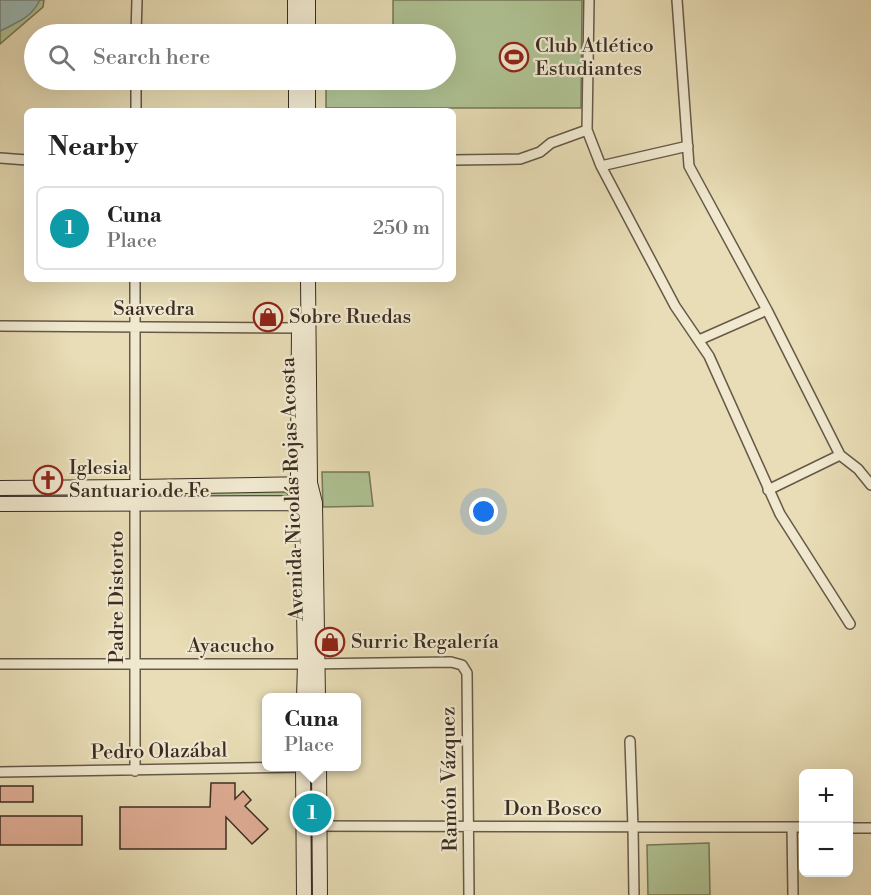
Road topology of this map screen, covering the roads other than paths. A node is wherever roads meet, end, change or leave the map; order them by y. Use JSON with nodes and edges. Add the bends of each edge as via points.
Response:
{"nodes":[{"id":1,"x":137,"y":0,"type":"edge"},
{"id":2,"x":295,"y":0,"type":"edge"},
{"id":3,"x":308,"y":0,"type":"edge"},
{"id":4,"x":589,"y":0,"type":"edge"},
{"id":5,"x":677,"y":0,"type":"edge"},
{"id":6,"x":136,"y":24,"type":"edge"},
{"id":7,"x":295,"y":24,"type":"edge"},
{"id":8,"x":308,"y":24,"type":"edge"},
{"id":9,"x":136,"y":90,"type":"edge"},
{"id":10,"x":296,"y":90,"type":"edge"},
{"id":11,"x":308,"y":90,"type":"edge"},
{"id":12,"x":136,"y":108,"type":"edge"},
{"id":13,"x":296,"y":108,"type":"edge"},
{"id":14,"x":308,"y":108,"type":"edge"},
{"id":15,"x":587,"y":130,"type":"junction"},
{"id":16,"x":688,"y":146,"type":"junction"},
{"id":17,"x":0,"y":158,"type":"edge"},
{"id":18,"x":24,"y":160,"type":"edge"},
{"id":19,"x":456,"y":160,"type":"edge"},
{"id":20,"x":601,"y":166,"type":"junction"},
{"id":21,"x":135,"y":282,"type":"edge"},
{"id":22,"x":298,"y":282,"type":"edge"},
{"id":23,"x":308,"y":282,"type":"edge"},
{"id":24,"x":767,"y":310,"type":"junction"},
{"id":25,"x":0,"y":326,"type":"edge"},
{"id":26,"x":135,"y":327,"type":"junction"},
{"id":27,"x":304,"y":328,"type":"junction"},
{"id":28,"x":699,"y":340,"type":"junction"},
{"id":29,"x":840,"y":455,"type":"junction"},
{"id":30,"x":304,"y":484,"type":"junction"},
{"id":31,"x":871,"y":485,"type":"edge"},
{"id":32,"x":135,"y":487,"type":"junction"},
{"id":33,"x":0,"y":488,"type":"edge"},
{"id":34,"x":768,"y":490,"type":"junction"},
{"id":35,"x":135,"y":503,"type":"junction"},
{"id":36,"x":308,"y":503,"type":"junction"},
{"id":37,"x":0,"y":504,"type":"edge"},
{"id":38,"x":850,"y":624,"type":"dead end"},
{"id":39,"x":135,"y":663,"type":"junction"},
{"id":40,"x":0,"y":664,"type":"edge"},
{"id":41,"x":311,"y":664,"type":"junction"},
{"id":42,"x":462,"y":665,"type":"joint"},
{"id":43,"x":305,"y":693,"type":"edge"},
{"id":44,"x":317,"y":693,"type":"edge"},
{"id":45,"x":630,"y":741,"type":"dead end"},
{"id":46,"x":262,"y":768,"type":"edge"},
{"id":47,"x":135,"y":771,"type":"junction"},
{"id":48,"x":303,"y":771,"type":"edge"},
{"id":49,"x":319,"y":771,"type":"edge"},
{"id":50,"x":0,"y":772,"type":"edge"},
{"id":51,"x":302,"y":826,"type":"junction"},
{"id":52,"x":319,"y":826,"type":"junction"},
{"id":53,"x":469,"y":827,"type":"junction"},
{"id":54,"x":633,"y":827,"type":"junction"},
{"id":55,"x":792,"y":827,"type":"junction"},
{"id":56,"x":799,"y":827,"type":"edge"},
{"id":57,"x":853,"y":828,"type":"edge"},
{"id":58,"x":871,"y":828,"type":"edge"},
{"id":59,"x":304,"y":895,"type":"edge"},
{"id":60,"x":320,"y":895,"type":"edge"},
{"id":61,"x":469,"y":895,"type":"edge"},
{"id":62,"x":634,"y":895,"type":"edge"},
{"id":63,"x":793,"y":895,"type":"edge"}],
"edges":[{"from":1,"to":6,"type":"street"},
{"from":2,"to":7,"type":"main road"},
{"from":3,"to":8,"type":"main road"},
{"from":4,"to":15,"type":"street"},
{"from":5,"to":16,"type":"street"},
{"from":9,"to":12,"type":"street"},
{"from":10,"to":13,"type":"main road"},
{"from":11,"to":14,"type":"main road"},
{"from":15,"to":19,"type":"street","via":[[520,159]]},
{"from":15,"to":20,"type":"street"},
{"from":16,"to":20,"type":"street"},
{"from":16,"to":24,"type":"street","via":[[689,166]]},
{"from":17,"to":18,"type":"street"},
{"from":20,"to":28,"type":"street","via":[[675,306]]},
{"from":21,"to":26,"type":"street","name":"Padre Distorto"},
{"from":22,"to":27,"type":"main road","name":"Avenida Nicolás Rojas Acosta"},
{"from":23,"to":27,"type":"main road","name":"Avenida Nicolás Rojas Acosta"},
{"from":24,"to":28,"type":"street"},
{"from":24,"to":29,"type":"street"},
{"from":25,"to":26,"type":"street","name":"Saavedra"},
{"from":26,"to":27,"type":"street","name":"Saavedra"},
{"from":26,"to":32,"type":"street","name":"Padre Distorto"},
{"from":27,"to":30,"type":"main road","name":"Avenida Nicolás Rojas Acosta"},
{"from":28,"to":34,"type":"street"},
{"from":29,"to":31,"type":"street"},
{"from":29,"to":34,"type":"street"},
{"from":30,"to":32,"type":"main road"},
{"from":30,"to":36,"type":"main road","name":"Avenida Nicolás Rojas Acosta"},
{"from":32,"to":33,"type":"main road"},
{"from":32,"to":35,"type":"street","name":"Padre Distorto"},
{"from":34,"to":38,"type":"street"},
{"from":35,"to":36,"type":"main road"},
{"from":35,"to":37,"type":"main road"},
{"from":35,"to":39,"type":"street","name":"Padre Distorto"},
{"from":36,"to":41,"type":"main road","name":"Avenida Nicolás Rojas Acosta"},
{"from":39,"to":40,"type":"street","name":"Ayacucho"},
{"from":39,"to":41,"type":"street","name":"Ayacucho"},
{"from":39,"to":47,"type":"street","name":"Padre Distorto"},
{"from":41,"to":42,"type":"street","name":"Ayacucho"},
{"from":41,"to":43,"type":"main road","name":"Avenida Nicolás Rojas Acosta"},
{"from":41,"to":44,"type":"main road","name":"Avenida Nicolás Rojas Acosta"},
{"from":42,"to":53,"type":"street","name":"Ramón Vázquez","via":[[466,673]]},
{"from":45,"to":54,"type":"street"},
{"from":46,"to":47,"type":"street","name":"Pedro Olazábal"},
{"from":47,"to":50,"type":"street","name":"Pedro Olazábal"},
{"from":48,"to":51,"type":"main road"},
{"from":49,"to":52,"type":"main road"},
{"from":51,"to":52,"type":"street","name":"Don Bosco"},
{"from":51,"to":59,"type":"main road"},
{"from":52,"to":53,"type":"street","name":"Don Bosco"},
{"from":52,"to":60,"type":"main road"},
{"from":53,"to":54,"type":"street","name":"Don Bosco"},
{"from":53,"to":61,"type":"street","name":"Ramón Vázquez"},
{"from":54,"to":55,"type":"street","name":"Don Bosco"},
{"from":54,"to":62,"type":"street"},
{"from":55,"to":56,"type":"street","name":"Don Bosco"},
{"from":55,"to":63,"type":"street"},
{"from":57,"to":58,"type":"street"}]}
